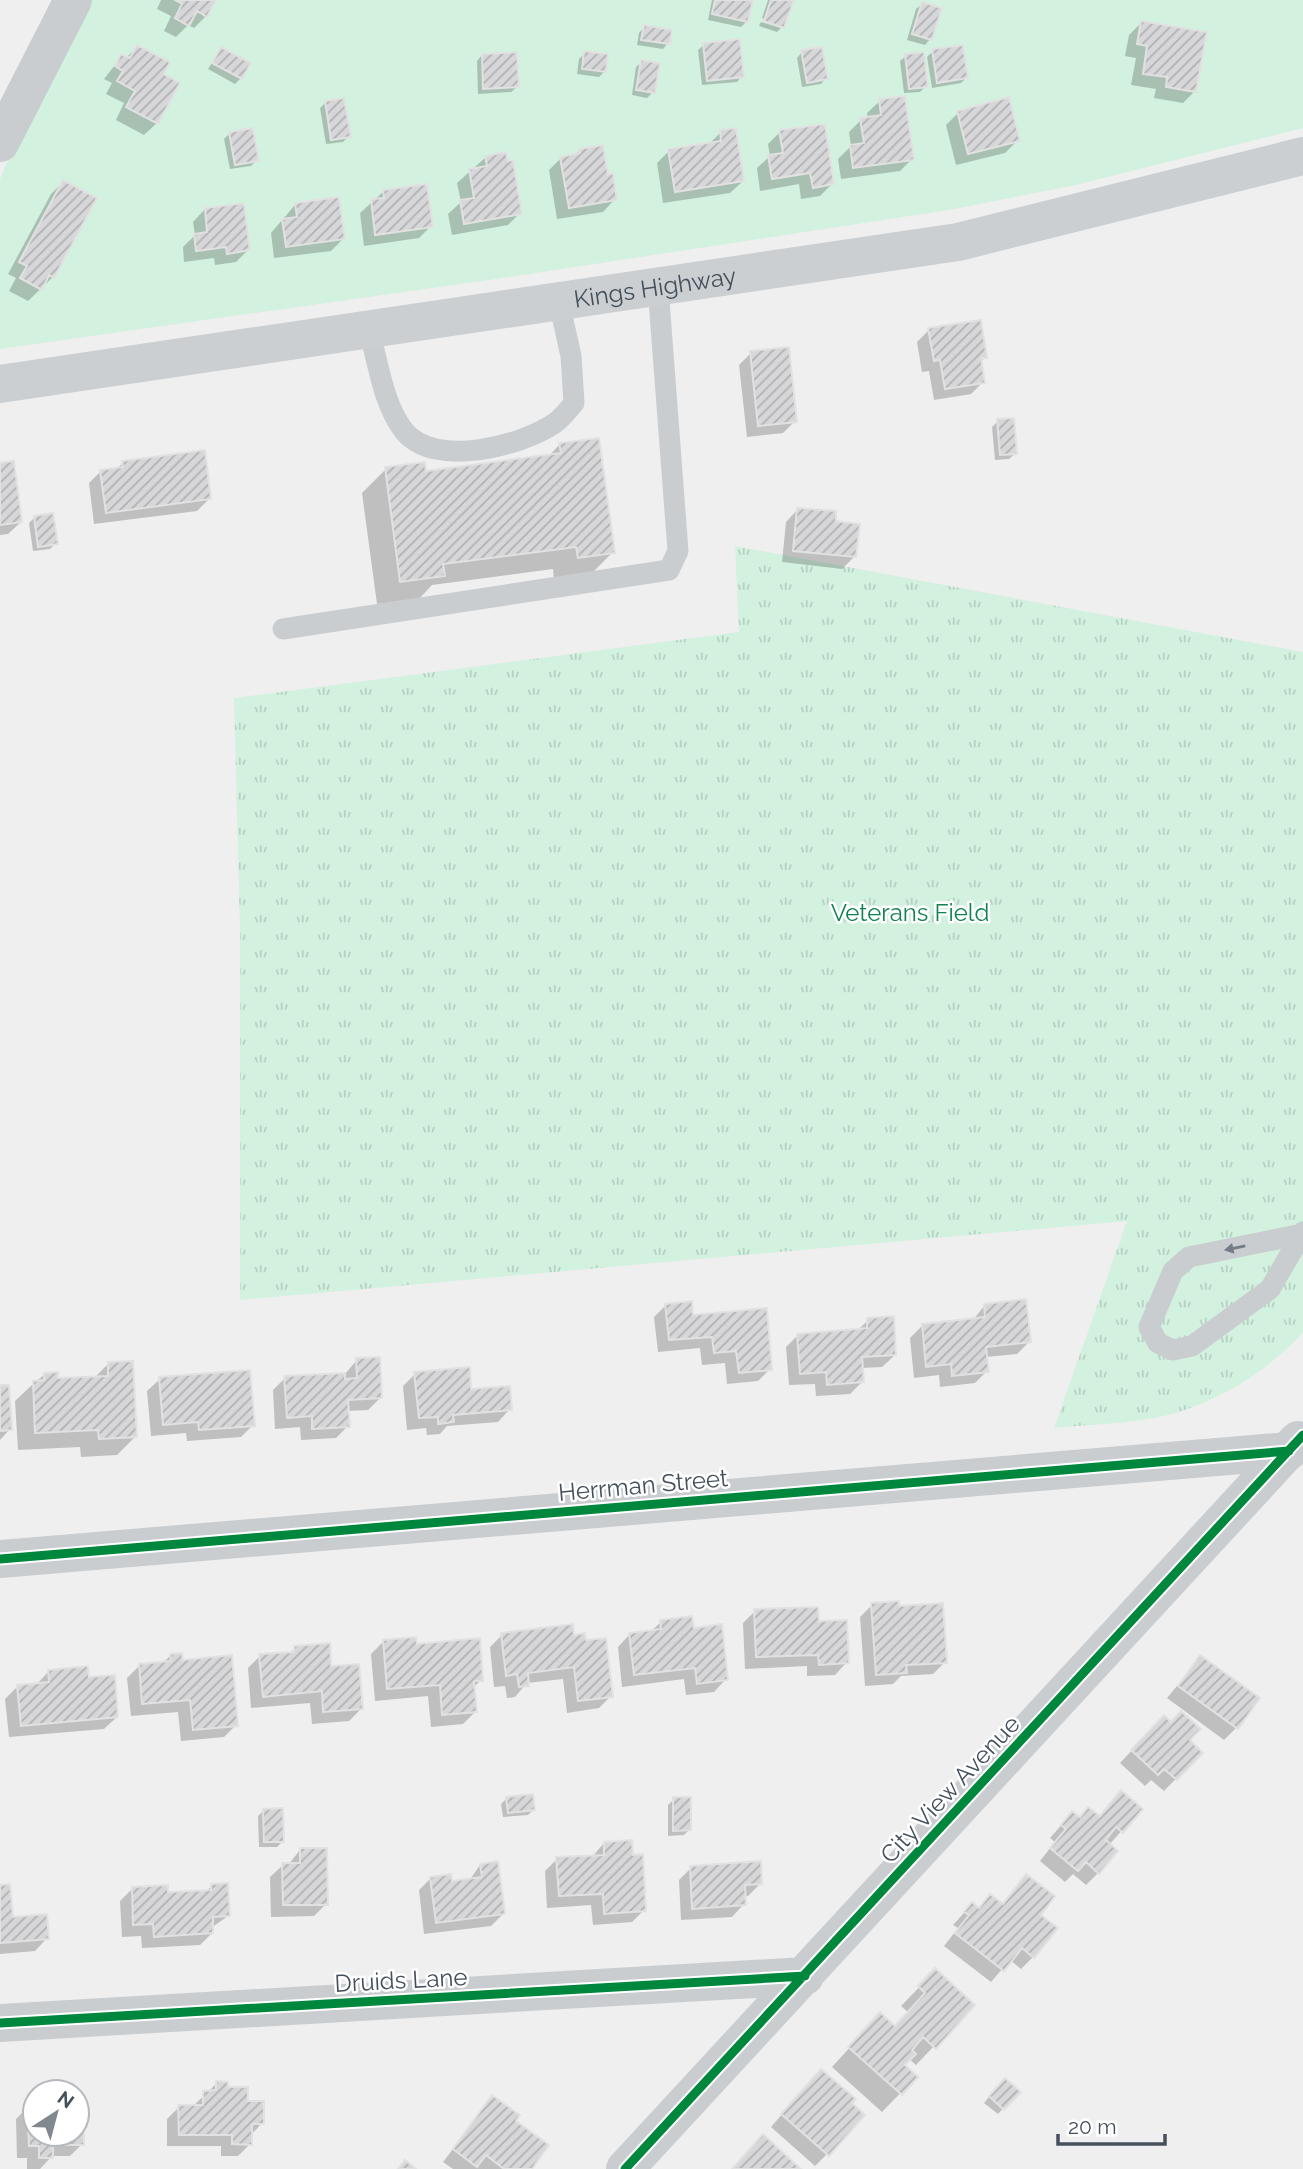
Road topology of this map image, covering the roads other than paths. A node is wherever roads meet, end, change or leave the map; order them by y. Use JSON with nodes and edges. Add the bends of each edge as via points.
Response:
{"nodes":[{"id":1,"x":74,"y":0,"type":"edge"},
{"id":2,"x":0,"y":143,"type":"edge"},
{"id":3,"x":1303,"y":156,"type":"edge"},
{"id":4,"x":658,"y":287,"type":"junction"},
{"id":5,"x":559,"y":302,"type":"junction"},
{"id":6,"x":369,"y":330,"type":"junction"},
{"id":7,"x":0,"y":384,"type":"edge"},
{"id":8,"x":284,"y":629,"type":"dead end"},
{"id":9,"x":1302,"y":1233,"type":"edge"},
{"id":10,"x":1296,"y":1443,"type":"edge"},
{"id":11,"x":0,"y":1559,"type":"edge"},
{"id":12,"x":805,"y":1976,"type":"junction"},
{"id":13,"x":0,"y":2023,"type":"edge"},
{"id":14,"x":625,"y":2169,"type":"edge"}],
"edges":[{"from":1,"to":2,"type":"street"},
{"from":3,"to":4,"type":"main road","name":"Kings Highway","via":[[958,242]]},
{"from":4,"to":5,"type":"main road","name":"Kings Highway"},
{"from":4,"to":8,"type":"lane","via":[[678,551],[669,570]]},
{"from":5,"to":6,"type":"main road","name":"Kings Highway"},
{"from":5,"to":6,"type":"lane","via":[[571,356],[573,403],[557,422],[530,437],[453,452],[426,446],[406,433],[393,413]]},
{"from":6,"to":7,"type":"main road","name":"Kings Highway"},
{"from":9,"to":9,"type":"lane","one_way":true,"via":[[1189,1257],[1173,1272],[1149,1327],[1157,1343],[1172,1350],[1192,1346],[1270,1289]]},
{"from":10,"to":11,"type":"street","name":"Herrman Street"},
{"from":10,"to":12,"type":"street","name":"City View Avenue"},
{"from":12,"to":13,"type":"street","name":"Druids Lane"},
{"from":12,"to":14,"type":"street","name":"City View Avenue"}]}
